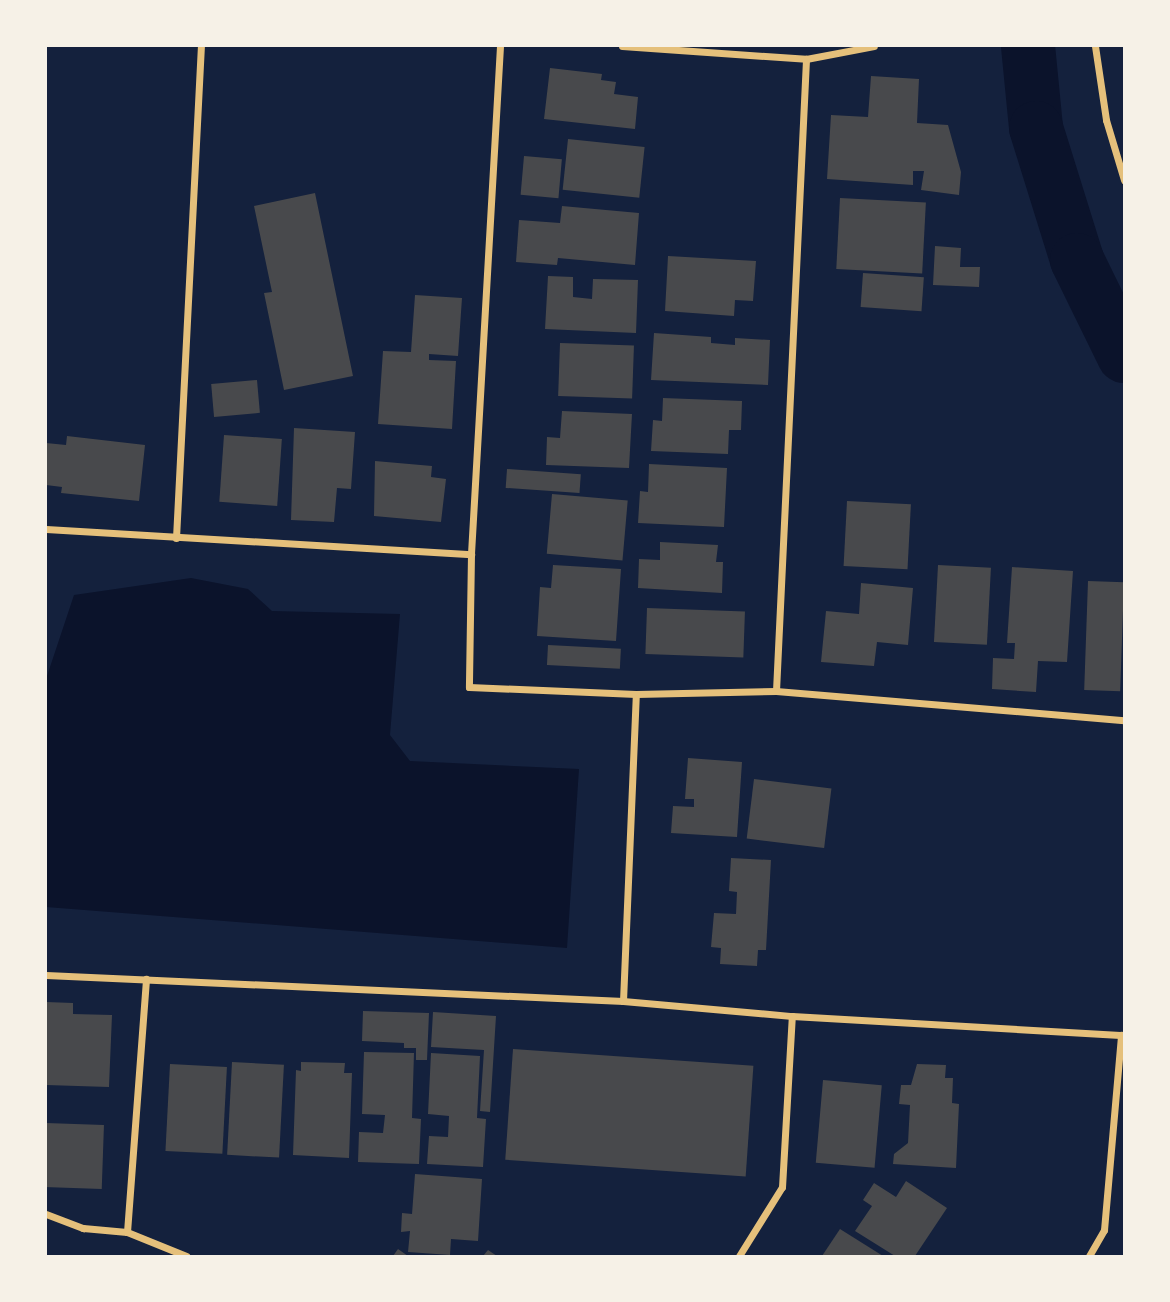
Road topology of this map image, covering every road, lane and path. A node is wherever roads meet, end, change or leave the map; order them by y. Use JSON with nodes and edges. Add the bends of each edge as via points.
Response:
{"nodes":[{"id":1,"x":201,"y":46,"type":"edge"},
{"id":2,"x":500,"y":46,"type":"edge"},
{"id":3,"x":622,"y":46,"type":"edge"},
{"id":4,"x":669,"y":46,"type":"edge"},
{"id":5,"x":874,"y":46,"type":"edge"},
{"id":6,"x":1095,"y":46,"type":"edge"},
{"id":7,"x":806,"y":59,"type":"junction"},
{"id":8,"x":1125,"y":180,"type":"edge"},
{"id":9,"x":46,"y":529,"type":"edge"},
{"id":10,"x":176,"y":538,"type":"junction"},
{"id":11,"x":471,"y":554,"type":"junction"},
{"id":12,"x":776,"y":691,"type":"junction"},
{"id":13,"x":636,"y":694,"type":"junction"},
{"id":14,"x":1125,"y":720,"type":"edge"},
{"id":15,"x":46,"y":975,"type":"edge"},
{"id":16,"x":146,"y":979,"type":"junction"},
{"id":17,"x":623,"y":1001,"type":"junction"},
{"id":18,"x":792,"y":1016,"type":"junction"},
{"id":19,"x":1123,"y":1035,"type":"edge"},
{"id":20,"x":46,"y":1214,"type":"edge"},
{"id":21,"x":127,"y":1232,"type":"junction"},
{"id":22,"x":184,"y":1256,"type":"edge"},
{"id":23,"x":739,"y":1256,"type":"edge"},
{"id":24,"x":1089,"y":1256,"type":"edge"}],
"edges":[{"from":1,"to":10,"type":"street"},
{"from":2,"to":11,"type":"street"},
{"from":3,"to":4,"type":"street"},
{"from":4,"to":7,"type":"street"},
{"from":5,"to":7,"type":"street"},
{"from":6,"to":8,"type":"street","via":[[1107,120]]},
{"from":7,"to":12,"type":"street"},
{"from":9,"to":10,"type":"street"},
{"from":10,"to":11,"type":"street"},
{"from":11,"to":13,"type":"street","via":[[469,687]]},
{"from":12,"to":13,"type":"street"},
{"from":12,"to":14,"type":"street"},
{"from":13,"to":17,"type":"street"},
{"from":15,"to":16,"type":"street"},
{"from":16,"to":17,"type":"street"},
{"from":16,"to":21,"type":"street"},
{"from":17,"to":18,"type":"street"},
{"from":18,"to":19,"type":"street"},
{"from":18,"to":23,"type":"street","via":[[782,1187]]},
{"from":19,"to":24,"type":"street","via":[[1104,1230]]},
{"from":20,"to":21,"type":"street","via":[[83,1228]]},
{"from":21,"to":22,"type":"street"}]}
